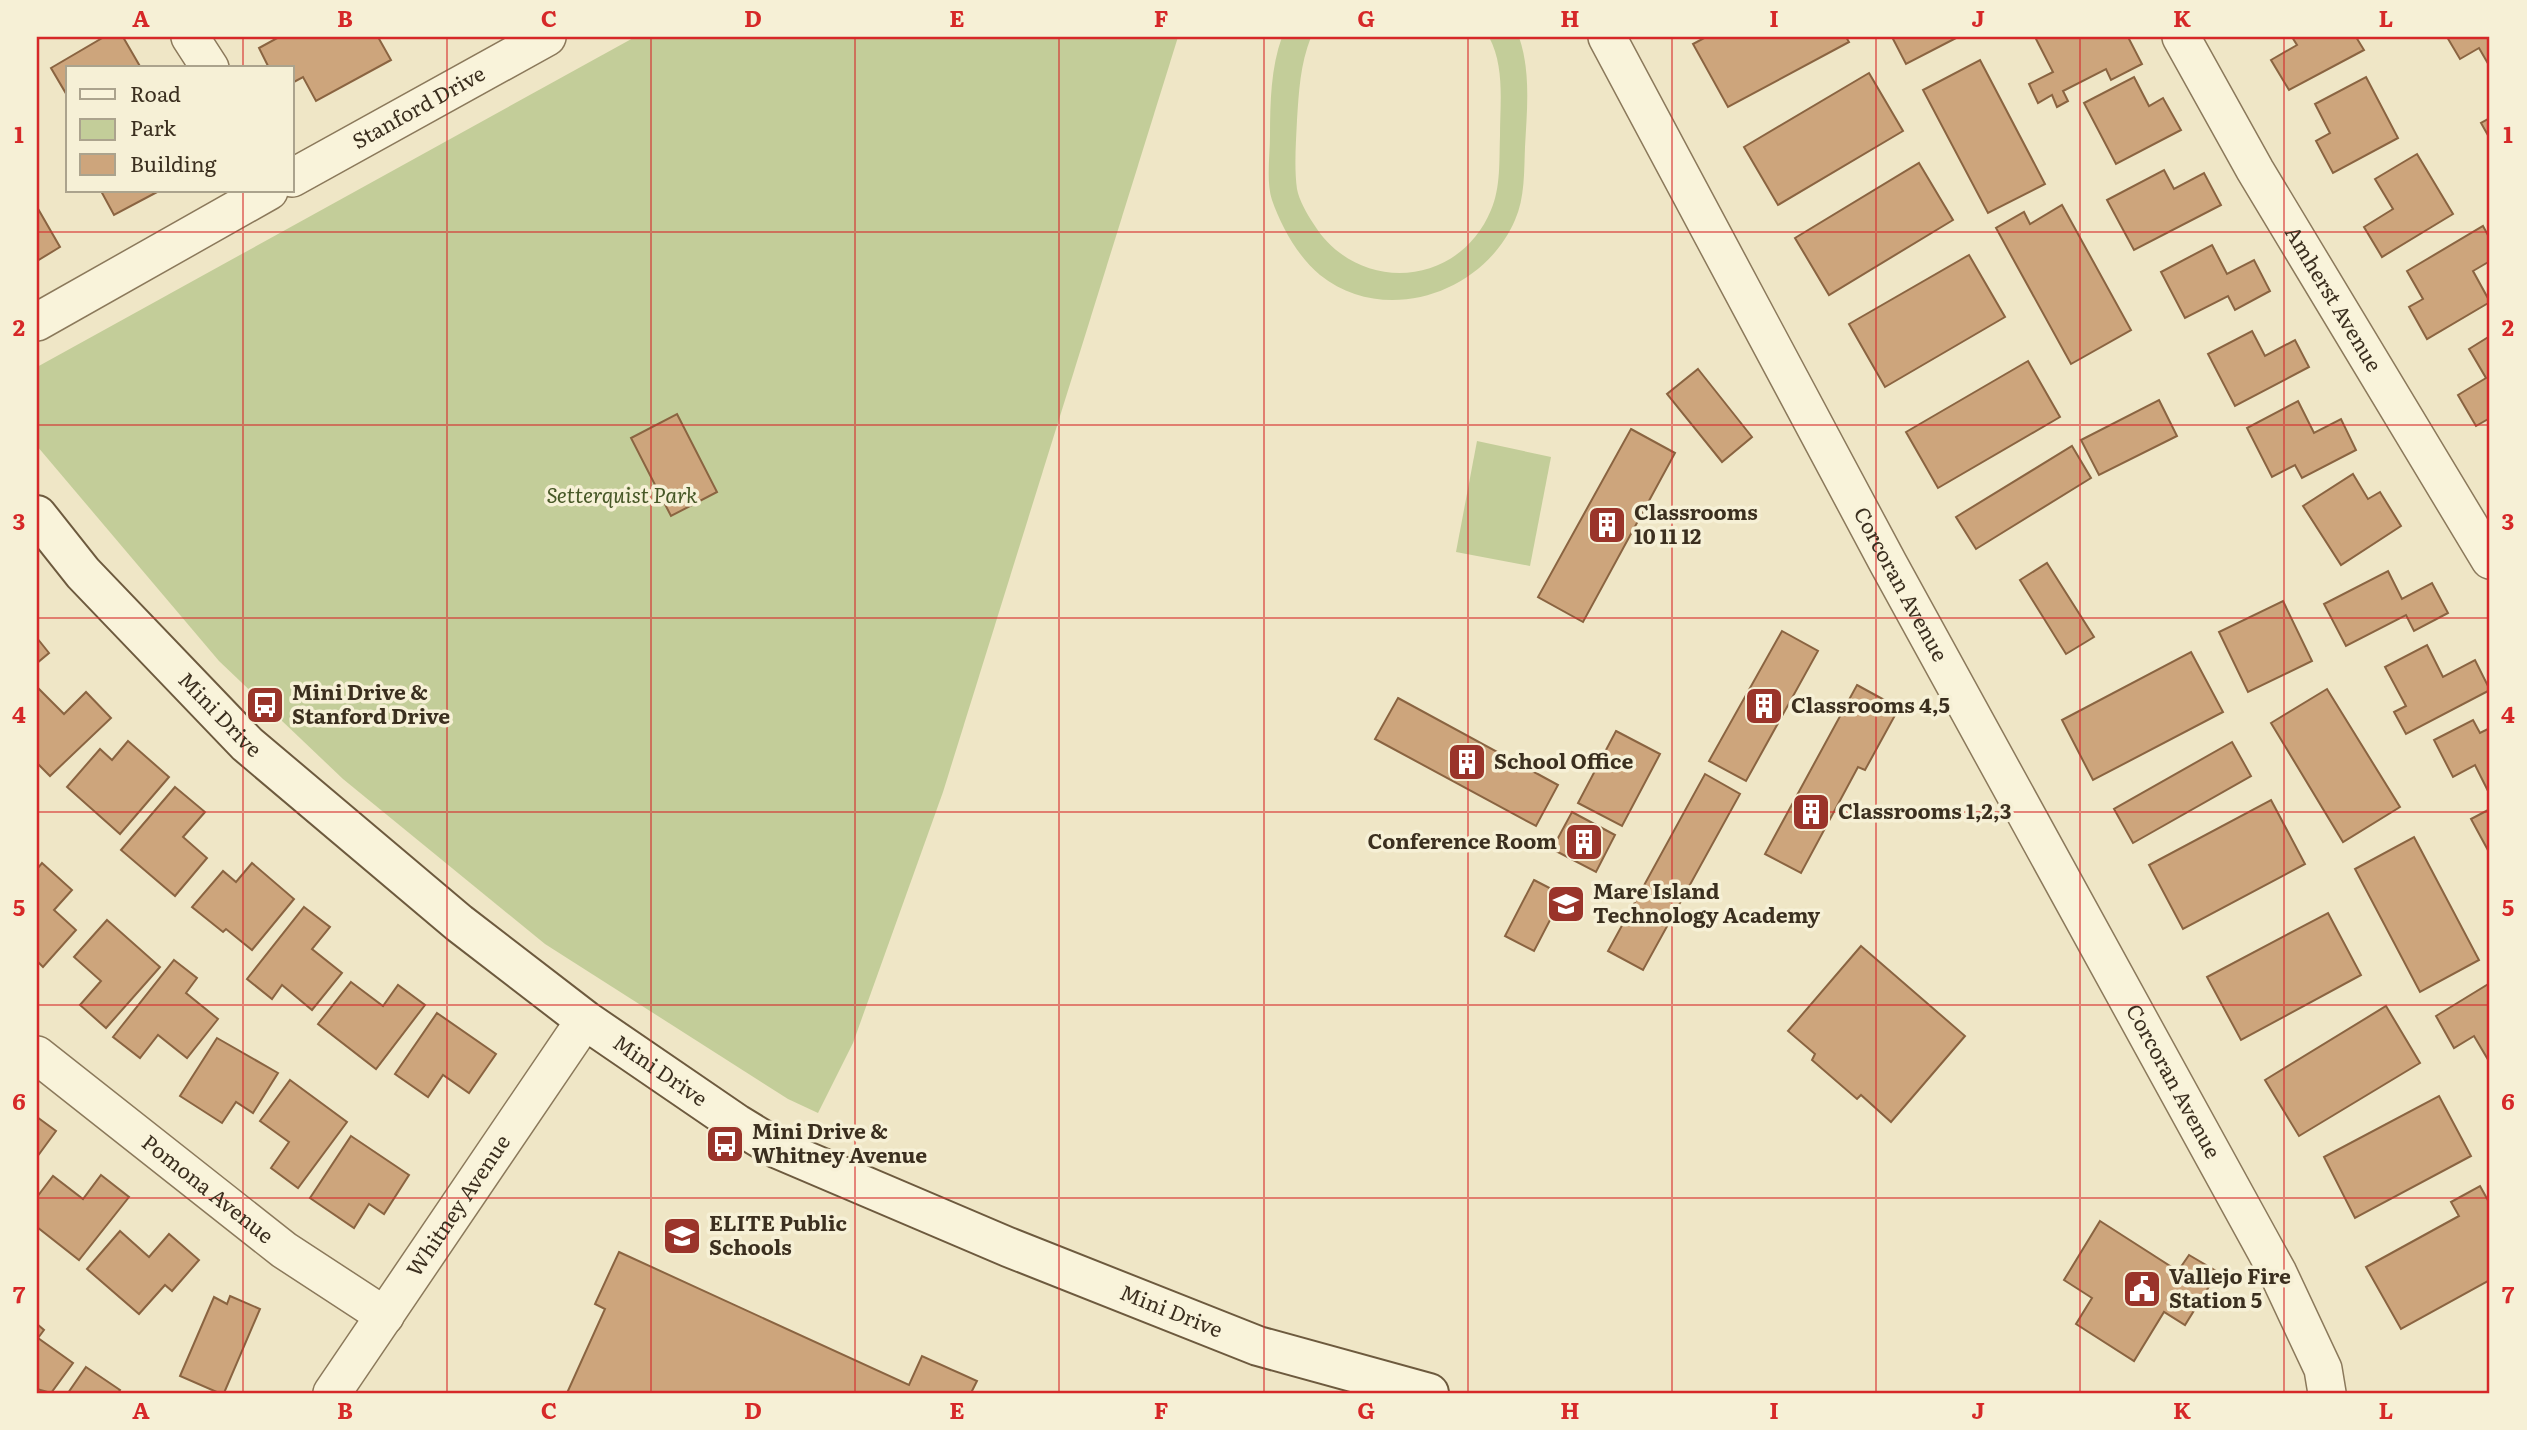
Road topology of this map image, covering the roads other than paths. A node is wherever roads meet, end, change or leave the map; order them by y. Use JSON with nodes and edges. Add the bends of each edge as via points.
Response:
{"nodes":[{"id":1,"x":190,"y":37,"type":"edge"},
{"id":2,"x":547,"y":37,"type":"edge"},
{"id":3,"x":1607,"y":37,"type":"edge"},
{"id":4,"x":2181,"y":37,"type":"edge"},
{"id":5,"x":209,"y":66,"type":"edge"},
{"id":6,"x":294,"y":177,"type":"edge"},
{"id":7,"x":267,"y":192,"type":"edge"},
{"id":8,"x":37,"y":321,"type":"edge"},
{"id":9,"x":37,"y":515,"type":"edge"},
{"id":10,"x":2490,"y":560,"type":"edge"},
{"id":11,"x":585,"y":1020,"type":"junction"},
{"id":12,"x":37,"y":1055,"type":"edge"},
{"id":13,"x":384,"y":1316,"type":"junction"},
{"id":14,"x":332,"y":1393,"type":"edge"},
{"id":15,"x":1429,"y":1393,"type":"edge"},
{"id":16,"x":2327,"y":1393,"type":"edge"}],
"edges":[{"from":1,"to":5,"type":"street"},
{"from":2,"to":6,"type":"street","name":"Stanford Drive"},
{"from":3,"to":16,"type":"street","name":"Corcoran Avenue","via":[[1888,563],[2278,1273],[2323,1369]]},
{"from":4,"to":10,"type":"street","name":"Amherst Avenue","via":[[2262,182]]},
{"from":7,"to":8,"type":"street"},
{"from":9,"to":11,"type":"street","name":"Mini Drive","via":[[83,573],[247,744],[459,923]]},
{"from":11,"to":13,"type":"street","name":"Whitney Avenue"},
{"from":11,"to":15,"type":"street","name":"Mini Drive","via":[[778,1149],[1258,1346]]},
{"from":12,"to":13,"type":"street","name":"Pomona Avenue","via":[[285,1250]]},
{"from":13,"to":14,"type":"street","name":"Whitney Avenue"}]}
